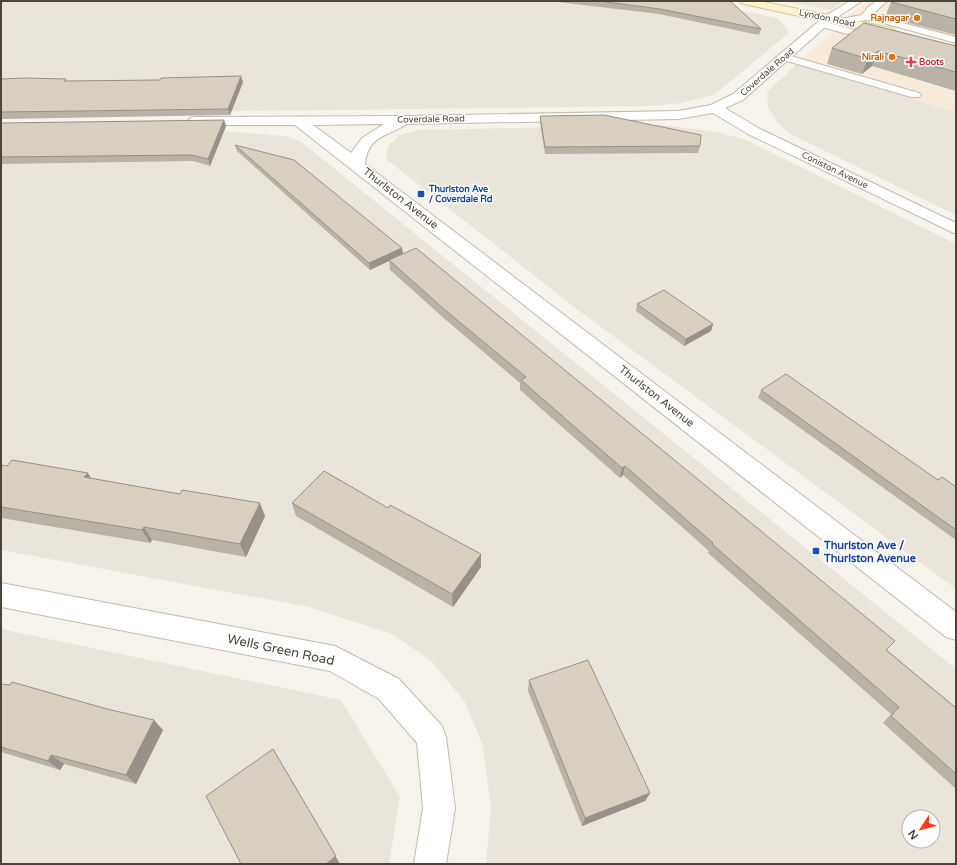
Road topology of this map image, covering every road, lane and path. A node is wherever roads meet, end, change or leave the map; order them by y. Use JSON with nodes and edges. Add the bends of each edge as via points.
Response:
{"nodes":[{"id":1,"x":744,"y":1,"type":"edge"},
{"id":2,"x":857,"y":1,"type":"edge"},
{"id":3,"x":882,"y":1,"type":"edge"},
{"id":4,"x":866,"y":17,"type":"junction"},
{"id":5,"x":826,"y":21,"type":"junction"},
{"id":6,"x":844,"y":21,"type":"junction"},
{"id":7,"x":956,"y":33,"type":"edge"},
{"id":8,"x":935,"y":34,"type":"junction"},
{"id":9,"x":956,"y":40,"type":"edge"},
{"id":10,"x":888,"y":42,"type":"edge"},
{"id":11,"x":956,"y":49,"type":"edge"},
{"id":12,"x":784,"y":57,"type":"junction"},
{"id":13,"x":915,"y":95,"type":"dead end"},
{"id":14,"x":715,"y":108,"type":"junction"},
{"id":15,"x":298,"y":120,"type":"junction"},
{"id":16,"x":406,"y":120,"type":"junction"},
{"id":17,"x":181,"y":121,"type":"edge"},
{"id":18,"x":357,"y":164,"type":"junction"},
{"id":19,"x":956,"y":229,"type":"edge"},
{"id":20,"x":1,"y":595,"type":"edge"},
{"id":21,"x":956,"y":628,"type":"edge"},
{"id":22,"x":430,"y":864,"type":"edge"}],
"edges":[{"from":1,"to":5,"type":"street","name":"Lyndon Road"},
{"from":2,"to":5,"type":"lane"},
{"from":3,"to":4,"type":"lane","via":[[870,10]]},
{"from":4,"to":6,"type":"lane"},
{"from":4,"to":8,"type":"lane"},
{"from":5,"to":6,"type":"street","name":"Lyndon Road"},
{"from":5,"to":10,"type":"lane"},
{"from":5,"to":12,"type":"street","name":"Coverdale Road"},
{"from":6,"to":11,"type":"street","name":"Lyndon Road"},
{"from":7,"to":8,"type":"lane"},
{"from":8,"to":9,"type":"lane"},
{"from":12,"to":13,"type":"lane"},
{"from":12,"to":14,"type":"street","name":"Coverdale Road","via":[[738,97]]},
{"from":14,"to":16,"type":"street","name":"Coverdale Road","via":[[678,115]]},
{"from":14,"to":19,"type":"street","name":"Coniston Avenue","via":[[753,131]]},
{"from":15,"to":16,"type":"street","name":"Coverdale Road"},
{"from":15,"to":17,"type":"street","name":"Coverdale Road"},
{"from":15,"to":18,"type":"street","name":"Thurlston Avenue"},
{"from":16,"to":18,"type":"street","name":"Thurlston Avenue","via":[[382,130],[367,142],[358,152]]},
{"from":18,"to":21,"type":"street","name":"Thurlston Avenue"},
{"from":20,"to":22,"type":"street","name":"Wells Green Road","via":[[336,659],[390,689],[431,737],[439,808]]}]}
